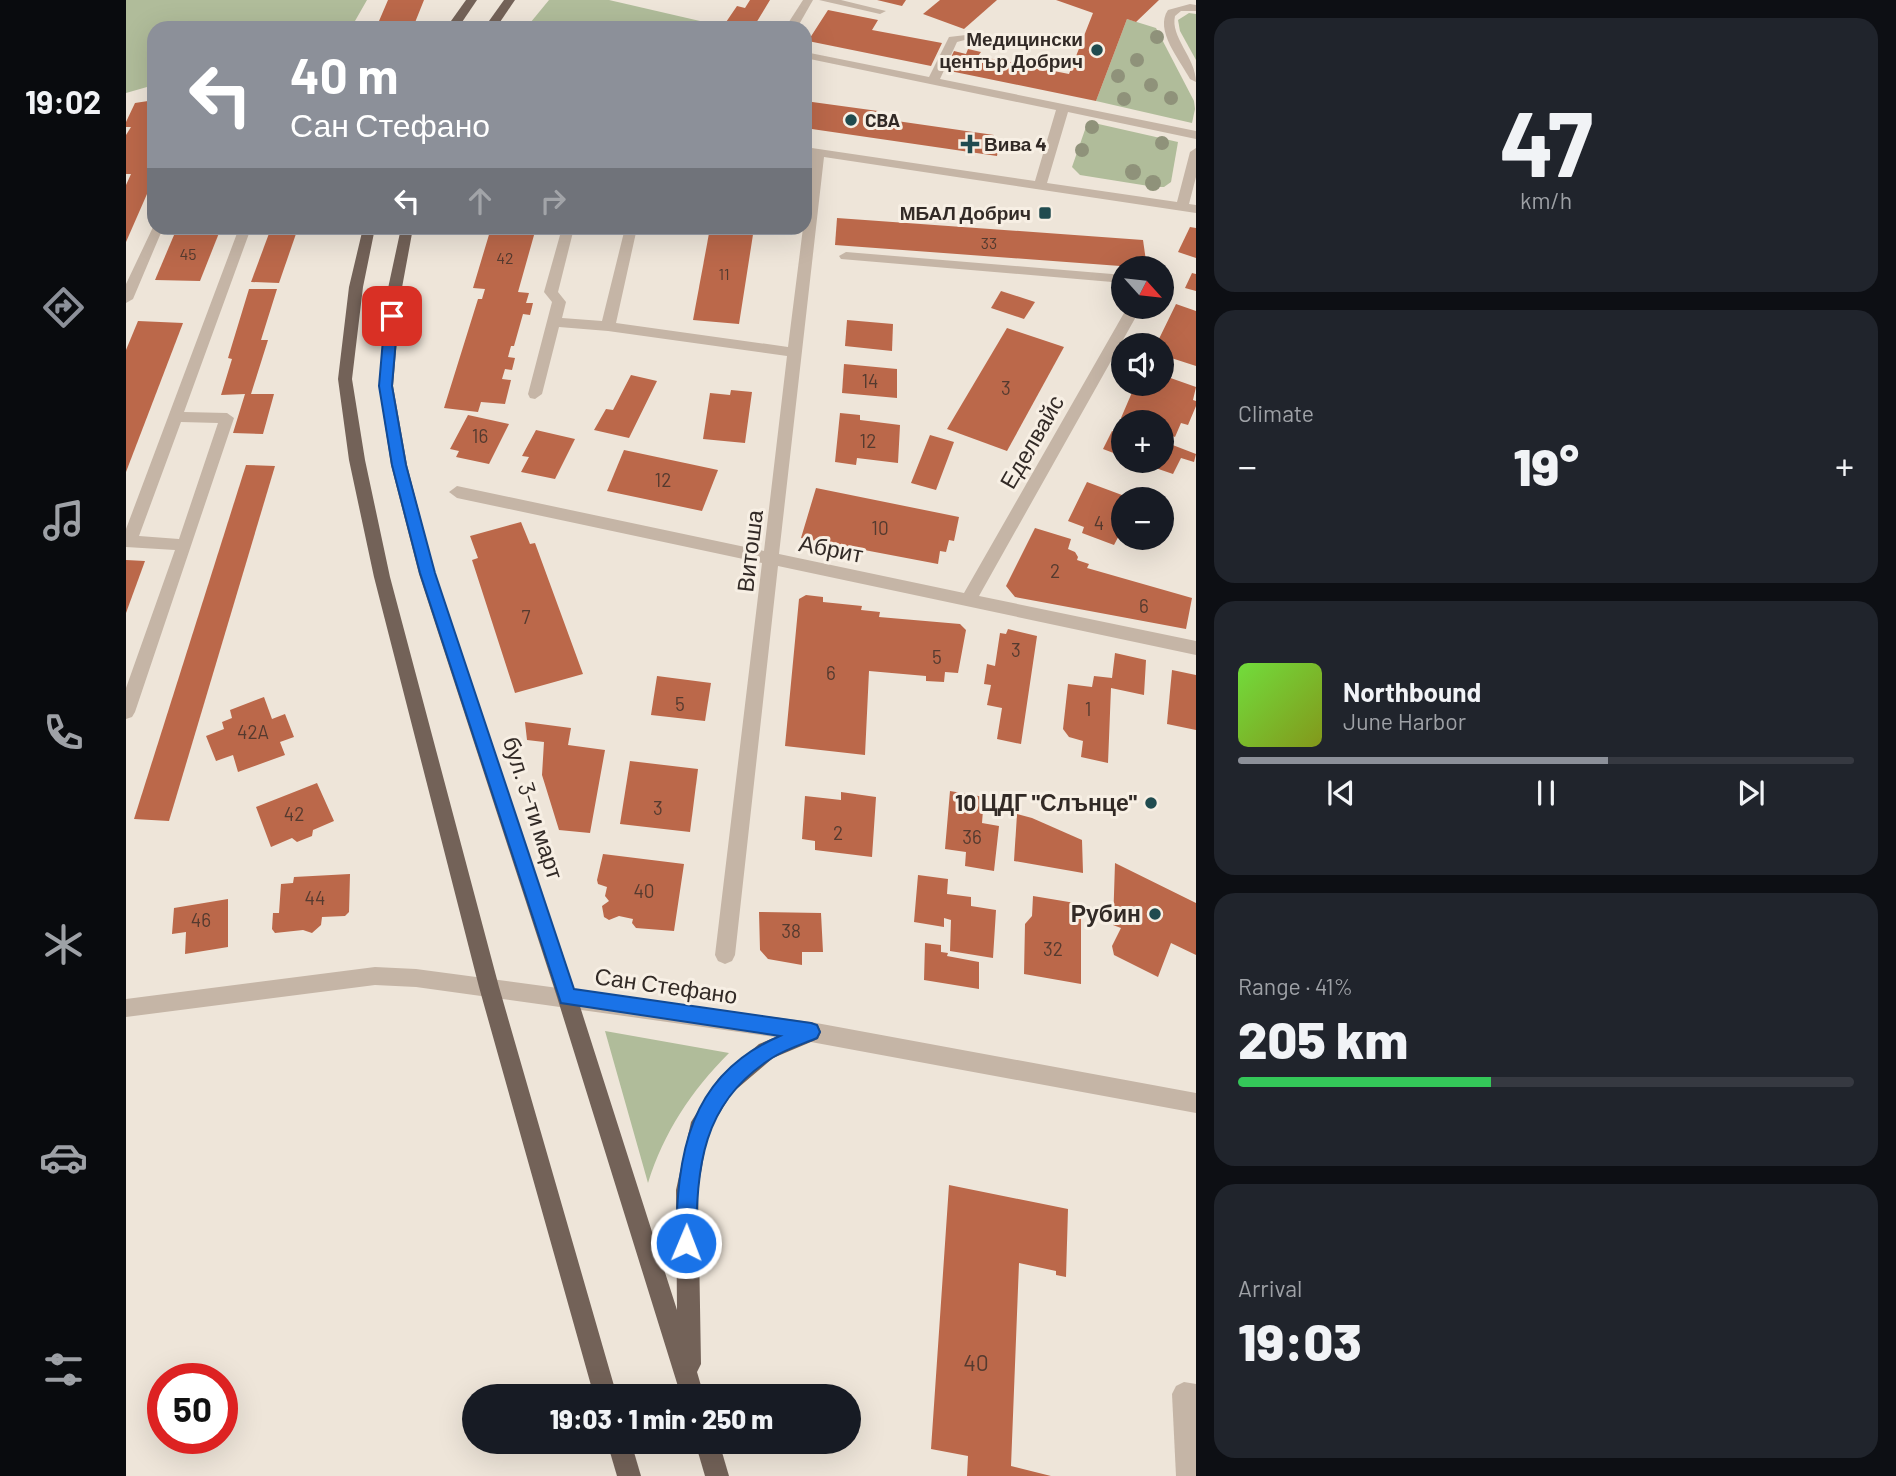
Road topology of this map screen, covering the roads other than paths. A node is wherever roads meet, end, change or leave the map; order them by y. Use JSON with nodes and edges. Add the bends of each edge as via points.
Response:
{"nodes":[{"id":1,"x":472,"y":0,"type":"edge"},
{"id":2,"x":510,"y":0,"type":"edge"},
{"id":3,"x":808,"y":0,"type":"edge"},
{"id":4,"x":824,"y":0,"type":"edge"},
{"id":5,"x":1196,"y":8,"type":"edge"},
{"id":6,"x":880,"y":11,"type":"dead end"},
{"id":7,"x":457,"y":21,"type":"edge"},
{"id":8,"x":495,"y":21,"type":"edge"},
{"id":9,"x":795,"y":21,"type":"edge"},
{"id":10,"x":966,"y":38,"type":"dead end"},
{"id":11,"x":812,"y":56,"type":"edge"},
{"id":12,"x":1196,"y":79,"type":"edge"},
{"id":13,"x":933,"y":81,"type":"junction"},
{"id":14,"x":1063,"y":108,"type":"junction"},
{"id":15,"x":1196,"y":135,"type":"edge"},
{"id":16,"x":812,"y":151,"type":"edge"},
{"id":17,"x":1196,"y":152,"type":"edge"},
{"id":18,"x":1040,"y":186,"type":"junction"},
{"id":19,"x":1189,"y":208,"type":"edge"},
{"id":20,"x":154,"y":235,"type":"edge"},
{"id":21,"x":242,"y":235,"type":"edge"},
{"id":22,"x":367,"y":235,"type":"edge"},
{"id":23,"x":406,"y":235,"type":"edge"},
{"id":24,"x":566,"y":235,"type":"edge"},
{"id":25,"x":629,"y":235,"type":"edge"},
{"id":26,"x":805,"y":235,"type":"edge"},
{"id":27,"x":846,"y":256,"type":"dead end"},
{"id":28,"x":1111,"y":278,"type":"edge"},
{"id":29,"x":126,"y":299,"type":"edge"},
{"id":30,"x":1128,"y":319,"type":"edge"},
{"id":31,"x":554,"y":322,"type":"junction"},
{"id":32,"x":608,"y":326,"type":"junction"},
{"id":33,"x":796,"y":354,"type":"junction"},
{"id":34,"x":535,"y":394,"type":"dead end"},
{"id":35,"x":176,"y":417,"type":"junction"},
{"id":36,"x":457,"y":492,"type":"dead end"},
{"id":37,"x":128,"y":542,"type":"edge"},
{"id":38,"x":185,"y":545,"type":"junction"},
{"id":39,"x":772,"y":561,"type":"junction"},
{"id":40,"x":968,"y":600,"type":"junction"},
{"id":41,"x":1196,"y":648,"type":"edge"},
{"id":42,"x":126,"y":712,"type":"edge"},
{"id":43,"x":725,"y":955,"type":"dead end"},
{"id":44,"x":489,"y":987,"type":"junction"},
{"id":45,"x":568,"y":997,"type":"junction"},
{"id":46,"x":126,"y":1008,"type":"edge"},
{"id":47,"x":811,"y":1032,"type":"junction"},
{"id":48,"x":1196,"y":1103,"type":"edge"},
{"id":49,"x":603,"y":1384,"type":"edge"},
{"id":50,"x":689,"y":1384,"type":"edge"},
{"id":51,"x":691,"y":1384,"type":"edge"},
{"id":52,"x":1196,"y":1396,"type":"edge"},
{"id":53,"x":623,"y":1454,"type":"edge"},
{"id":54,"x":711,"y":1454,"type":"edge"},
{"id":55,"x":629,"y":1476,"type":"edge"},
{"id":56,"x":717,"y":1476,"type":"edge"},
{"id":57,"x":1188,"y":1476,"type":"edge"}],
"edges":[{"from":1,"to":7,"type":"main road"},
{"from":2,"to":8,"type":"main road"},
{"from":3,"to":9,"type":"street"},
{"from":4,"to":6,"type":"street"},
{"from":5,"to":12,"type":"street","via":[[1172,10],[1167,18]]},
{"from":10,"to":13,"type":"street","via":[[953,39]]},
{"from":11,"to":13,"type":"street"},
{"from":13,"to":14,"type":"street"},
{"from":14,"to":15,"type":"street"},
{"from":14,"to":18,"type":"street"},
{"from":16,"to":18,"type":"street"},
{"from":17,"to":19,"type":"street"},
{"from":18,"to":19,"type":"street"},
{"from":20,"to":29,"type":"street"},
{"from":21,"to":35,"type":"street"},
{"from":22,"to":44,"type":"main road","via":[[345,379],[357,460],[382,577]]},
{"from":23,"to":45,"type":"main road","name":"бул. 3-ти март","via":[[394,293],[386,386],[399,465],[427,573]]},
{"from":24,"to":31,"type":"street","via":[[551,292],[559,302]]},
{"from":25,"to":32,"type":"street"},
{"from":26,"to":33,"type":"street","name":"Витоша"},
{"from":27,"to":28,"type":"street"},
{"from":30,"to":40,"type":"street","name":"Еделвайс"},
{"from":31,"to":32,"type":"street"},
{"from":31,"to":34,"type":"street"},
{"from":32,"to":33,"type":"street"},
{"from":33,"to":39,"type":"street","name":"Витоша"},
{"from":35,"to":37,"type":"street"},
{"from":35,"to":38,"type":"street","via":[[227,418]]},
{"from":36,"to":39,"type":"street","name":"Абрит"},
{"from":37,"to":38,"type":"street"},
{"from":38,"to":42,"type":"street"},
{"from":39,"to":40,"type":"street","name":"Абрит"},
{"from":39,"to":43,"type":"street","name":"Витоша"},
{"from":40,"to":41,"type":"street","name":"Абрит"},
{"from":44,"to":45,"type":"street","name":"Сан Стефано"},
{"from":44,"to":46,"type":"street","name":"Сан Стефано","via":[[375,976]]},
{"from":44,"to":49,"type":"main road"},
{"from":45,"to":47,"type":"street","name":"Сан Стефано"},
{"from":45,"to":50,"type":"main road","name":"бул. 3-ти март"},
{"from":47,"to":48,"type":"street","name":"Сан Стефано"},
{"from":47,"to":51,"type":"main road","via":[[766,1051],[726,1086],[698,1129],[687,1190]]},
{"from":52,"to":57,"type":"street","via":[[1184,1394]]},
{"from":53,"to":55,"type":"main road"},
{"from":54,"to":56,"type":"main road"}]}
